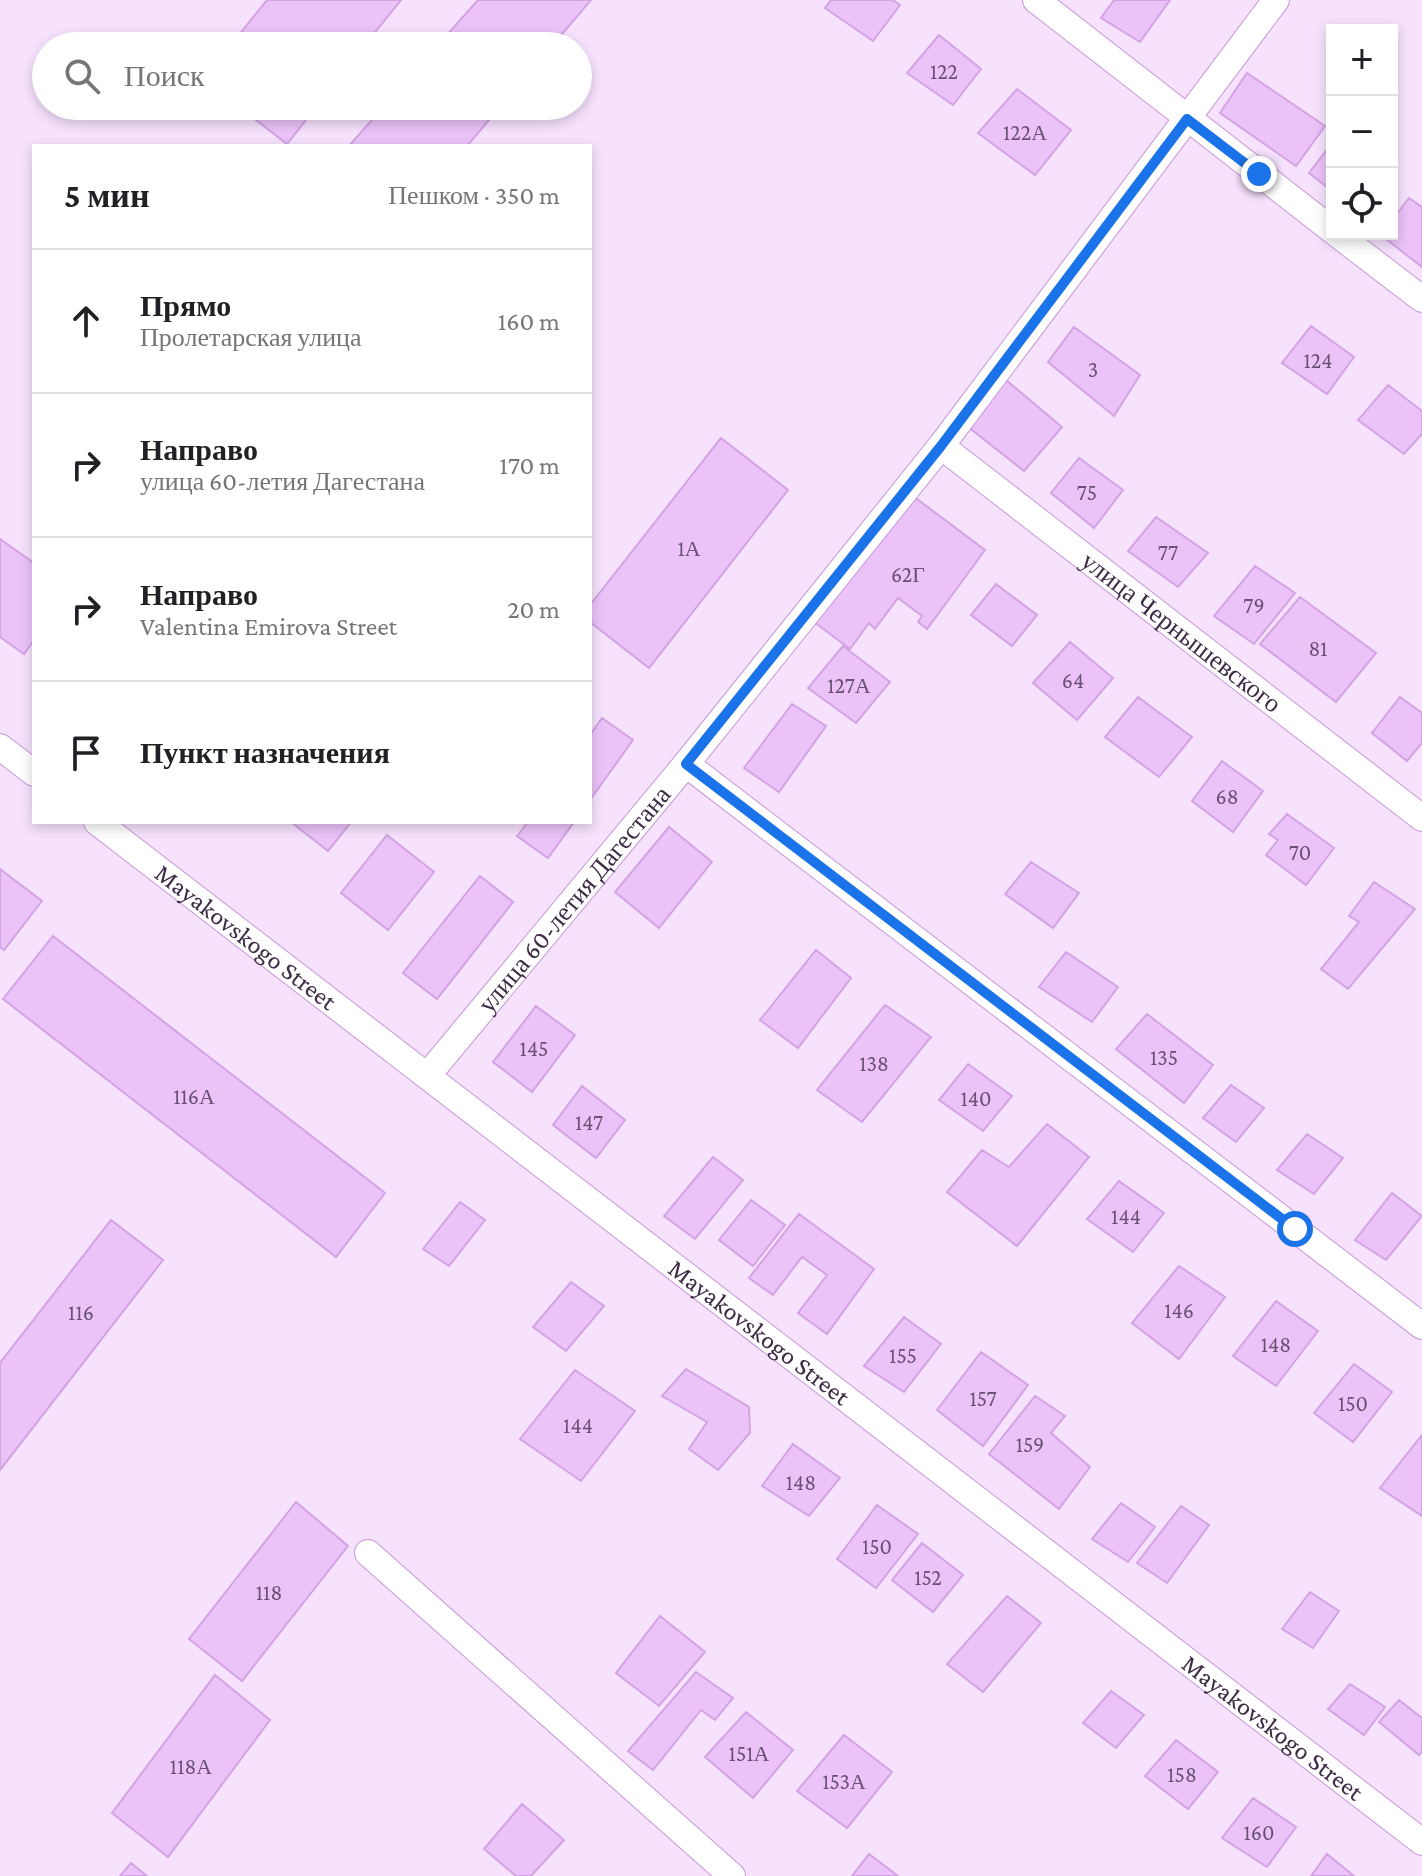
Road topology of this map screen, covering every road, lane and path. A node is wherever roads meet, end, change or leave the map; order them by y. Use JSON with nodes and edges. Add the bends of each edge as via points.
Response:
{"nodes":[{"id":1,"x":1036,"y":0,"type":"edge"},
{"id":2,"x":1276,"y":0,"type":"edge"},
{"id":3,"x":1187,"y":119,"type":"junction"},
{"id":4,"x":1326,"y":225,"type":"edge"},
{"id":5,"x":1345,"y":240,"type":"edge"},
{"id":6,"x":1422,"y":299,"type":"edge"},
{"id":7,"x":941,"y":446,"type":"junction"},
{"id":8,"x":0,"y":747,"type":"edge"},
{"id":9,"x":686,"y":764,"type":"junction"},
{"id":10,"x":32,"y":771,"type":"edge"},
{"id":11,"x":1422,"y":818,"type":"edge"},
{"id":12,"x":100,"y":824,"type":"edge"},
{"id":13,"x":427,"y":1076,"type":"junction"},
{"id":14,"x":1422,"y":1326,"type":"edge"},
{"id":15,"x":368,"y":1553,"type":"dead end"},
{"id":16,"x":1422,"y":1842,"type":"edge"},
{"id":17,"x":732,"y":1876,"type":"edge"}],
"edges":[{"from":1,"to":3,"type":"street"},
{"from":2,"to":3,"type":"street","name":"улица 60-летия Дагестана"},
{"from":3,"to":4,"type":"street"},
{"from":3,"to":7,"type":"street","name":"улица 60-летия Дагестана"},
{"from":5,"to":6,"type":"street"},
{"from":7,"to":9,"type":"street","name":"улица 60-летия Дагестана"},
{"from":7,"to":11,"type":"street","name":"улица Чернышевского"},
{"from":8,"to":10,"type":"street"},
{"from":9,"to":13,"type":"street","name":"улица 60-летия Дагестана"},
{"from":9,"to":14,"type":"street"},
{"from":12,"to":13,"type":"street","name":"Mayakovskogo Street"},
{"from":13,"to":16,"type":"street","name":"Mayakovskogo Street"},
{"from":15,"to":17,"type":"street"}]}
